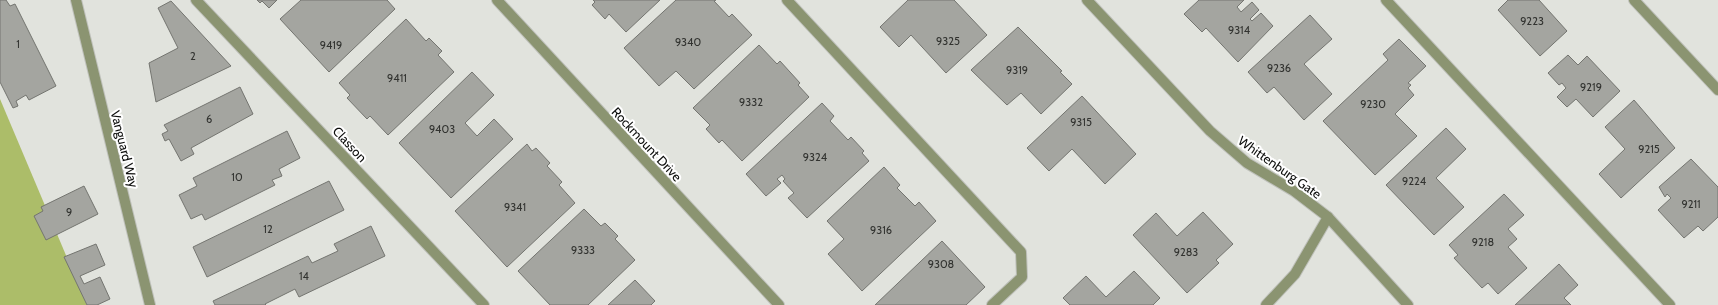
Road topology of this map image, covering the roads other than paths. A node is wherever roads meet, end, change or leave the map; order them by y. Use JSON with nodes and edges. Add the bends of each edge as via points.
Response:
{"nodes":[{"id":1,"x":76,"y":0,"type":"edge"},
{"id":2,"x":196,"y":0,"type":"edge"},
{"id":3,"x":497,"y":0,"type":"edge"},
{"id":4,"x":787,"y":0,"type":"edge"},
{"id":5,"x":1086,"y":0,"type":"edge"},
{"id":6,"x":1386,"y":0,"type":"edge"},
{"id":7,"x":1634,"y":0,"type":"edge"},
{"id":8,"x":1718,"y":90,"type":"edge"},
{"id":9,"x":1328,"y":217,"type":"junction"},
{"id":10,"x":150,"y":305,"type":"edge"},
{"id":11,"x":484,"y":305,"type":"edge"},
{"id":12,"x":779,"y":305,"type":"edge"},
{"id":13,"x":992,"y":305,"type":"edge"},
{"id":14,"x":1266,"y":305,"type":"edge"},
{"id":15,"x":1408,"y":305,"type":"edge"},
{"id":16,"x":1670,"y":305,"type":"edge"}],
"edges":[{"from":1,"to":10,"type":"street","name":"Vanguard Way"},
{"from":2,"to":11,"type":"street","name":"Classon"},
{"from":3,"to":12,"type":"street","name":"Rockmount Drive"},
{"from":4,"to":13,"type":"street","via":[[1021,252],[1022,277]]},
{"from":5,"to":9,"type":"street","name":"Whittenburg Gate","via":[[1210,131],[1246,163],[1294,191]]},
{"from":6,"to":16,"type":"street"},
{"from":7,"to":8,"type":"street"},
{"from":9,"to":14,"type":"street","via":[[1295,274]]},
{"from":9,"to":15,"type":"street","name":"Whittenburg Gate"}]}
